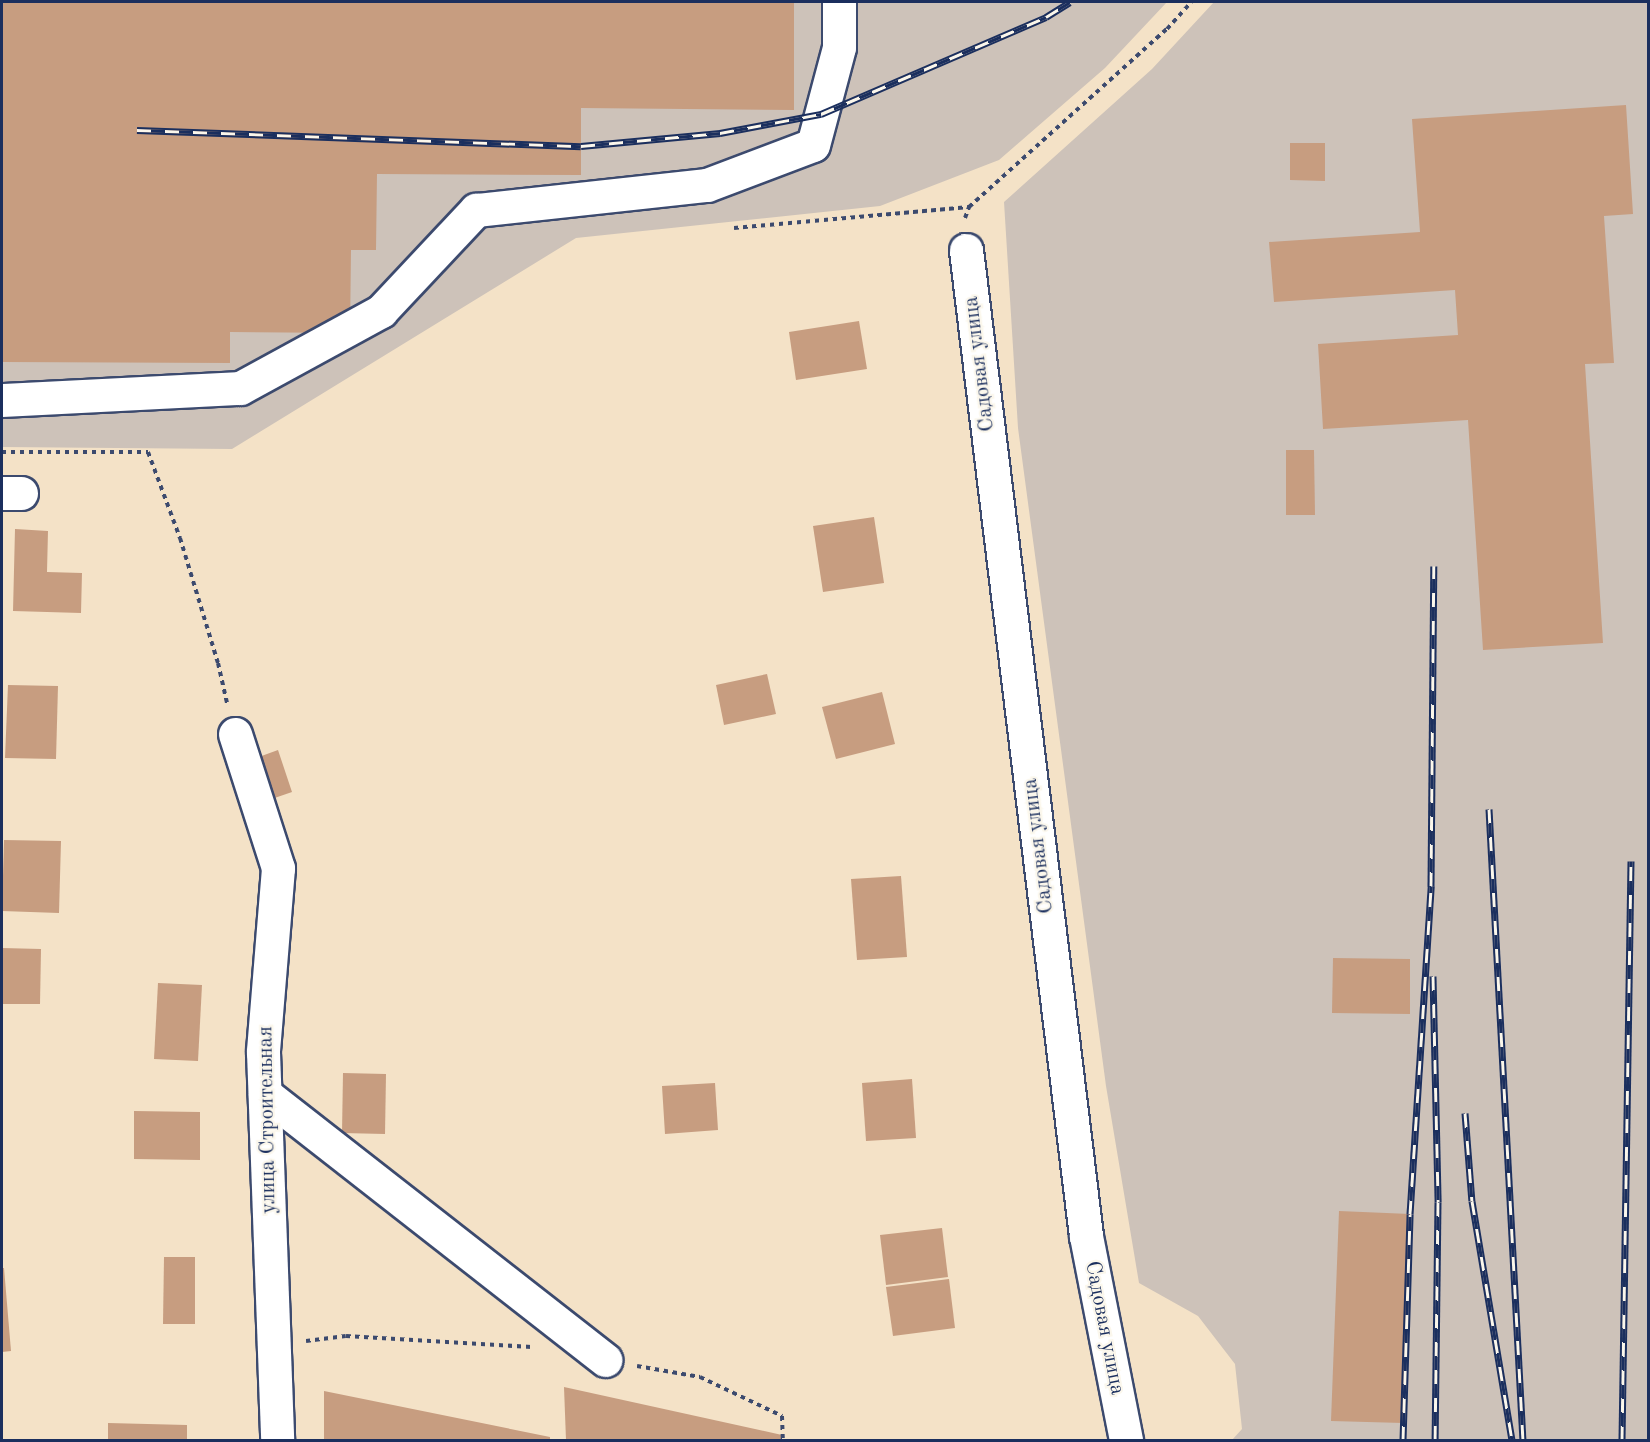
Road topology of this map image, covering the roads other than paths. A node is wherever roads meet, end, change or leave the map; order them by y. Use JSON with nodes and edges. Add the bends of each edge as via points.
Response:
{"nodes":[{"id":1,"x":838,"y":2,"type":"edge"},
{"id":2,"x":966,"y":250,"type":"road end"},
{"id":3,"x":2,"y":400,"type":"edge"},
{"id":4,"x":235,"y":734,"type":"road end"},
{"id":5,"x":265,"y":1094,"type":"junction"},
{"id":6,"x":605,"y":1360,"type":"road end"},
{"id":7,"x":277,"y":1440,"type":"edge"},
{"id":8,"x":1126,"y":1440,"type":"edge"}],
"edges":[{"from":1,"to":3,"type":"street","via":[[839,46],[813,145],[707,185],[476,210],[381,311],[240,388]]},
{"from":2,"to":8,"type":"street","name":"Садовая улица","via":[[1086,1236]]},
{"from":4,"to":5,"type":"street","name":"улица Строительная","via":[[278,868],[263,1052]]},
{"from":5,"to":6,"type":"street"},
{"from":5,"to":7,"type":"street","name":"улица Строительная"}]}
